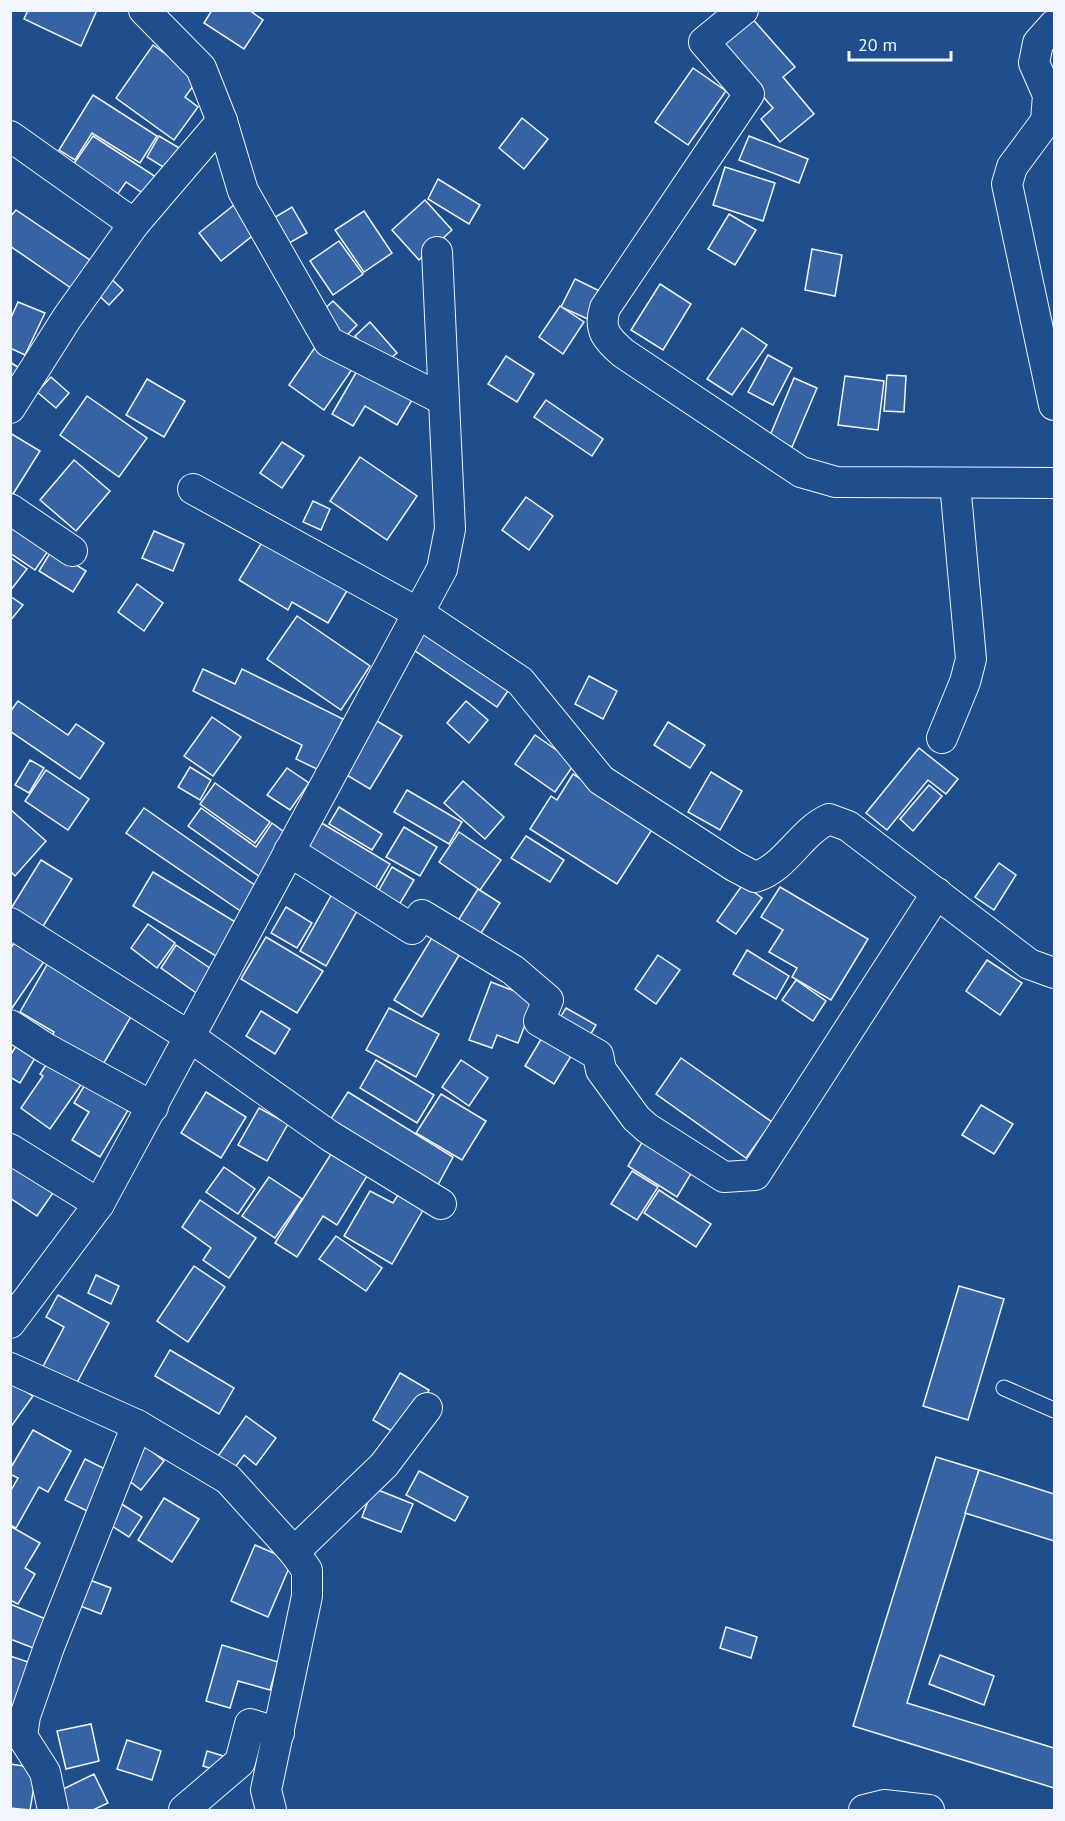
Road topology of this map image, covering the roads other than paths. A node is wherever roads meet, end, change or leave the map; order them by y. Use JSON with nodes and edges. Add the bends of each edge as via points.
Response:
{"nodes":[{"id":1,"x":144,"y":10,"type":"edge"},
{"id":2,"x":742,"y":10,"type":"edge"},
{"id":3,"x":1054,"y":25,"type":"edge"},
{"id":4,"x":222,"y":121,"type":"junction"},
{"id":5,"x":10,"y":136,"type":"edge"},
{"id":6,"x":134,"y":224,"type":"junction"},
{"id":7,"x":437,"y":252,"type":"dead end"},
{"id":8,"x":442,"y":399,"type":"junction"},
{"id":9,"x":1054,"y":405,"type":"edge"},
{"id":10,"x":10,"y":408,"type":"edge"},
{"id":11,"x":955,"y":483,"type":"junction"},
{"id":12,"x":1054,"y":483,"type":"edge"},
{"id":13,"x":193,"y":489,"type":"dead end"},
{"id":14,"x":10,"y":509,"type":"edge"},
{"id":15,"x":72,"y":550,"type":"dead end"},
{"id":16,"x":420,"y":614,"type":"junction"},
{"id":17,"x":942,"y":738,"type":"dead end"},
{"id":18,"x":289,"y":851,"type":"junction"},
{"id":19,"x":937,"y":893,"type":"junction"},
{"id":20,"x":10,"y":923,"type":"edge"},
{"id":21,"x":1054,"y":974,"type":"edge"},
{"id":22,"x":10,"y":1025,"type":"edge"},
{"id":23,"x":190,"y":1038,"type":"junction"},
{"id":24,"x":153,"y":1107,"type":"junction"},
{"id":25,"x":10,"y":1149,"type":"edge"},
{"id":26,"x":99,"y":1204,"type":"junction"},
{"id":27,"x":441,"y":1204,"type":"dead end"},
{"id":28,"x":10,"y":1323,"type":"edge"},
{"id":29,"x":10,"y":1368,"type":"edge"},
{"id":30,"x":1004,"y":1388,"type":"dead end"},
{"id":31,"x":427,"y":1408,"type":"dead end"},
{"id":32,"x":1054,"y":1410,"type":"edge"},
{"id":33,"x":137,"y":1425,"type":"junction"},
{"id":34,"x":294,"y":1552,"type":"junction"},
{"id":35,"x":279,"y":1732,"type":"junction"},
{"id":36,"x":264,"y":1804,"type":"edge"},
{"id":37,"x":53,"y":1810,"type":"edge"},
{"id":38,"x":184,"y":1810,"type":"edge"},
{"id":39,"x":864,"y":1810,"type":"edge"},
{"id":40,"x":929,"y":1810,"type":"edge"}],
"edges":[{"from":1,"to":4,"type":"street","via":[[201,68]]},
{"from":2,"to":11,"type":"street","via":[[704,42],[749,94],[605,308],[601,322],[605,338],[801,472],[837,482]]},
{"from":3,"to":9,"type":"street","via":[[1038,43],[1034,63],[1048,95],[1046,121],[1012,167],[1007,184]]},
{"from":4,"to":6,"type":"street"},
{"from":4,"to":8,"type":"street","via":[[243,191],[329,342]]},
{"from":5,"to":6,"type":"street"},
{"from":6,"to":10,"type":"street","via":[[67,318]]},
{"from":7,"to":8,"type":"street"},
{"from":8,"to":16,"type":"street","via":[[450,529],[442,569]]},
{"from":11,"to":12,"type":"street"},
{"from":11,"to":17,"type":"street","via":[[971,659]]},
{"from":13,"to":16,"type":"street"},
{"from":14,"to":15,"type":"street"},
{"from":16,"to":18,"type":"street"},
{"from":16,"to":19,"type":"street","via":[[520,681],[601,780],[734,866],[755,877],[769,873],[814,825],[829,819],[848,826]]},
{"from":18,"to":19,"type":"street","via":[[412,929],[422,915],[513,970],[548,1000],[539,1021],[597,1055],[601,1070],[636,1118],[724,1177],[755,1175]]},
{"from":18,"to":23,"type":"street"},
{"from":19,"to":21,"type":"street","via":[[1029,964]]},
{"from":20,"to":23,"type":"street"},
{"from":22,"to":24,"type":"street"},
{"from":23,"to":24,"type":"street"},
{"from":23,"to":27,"type":"street","via":[[330,1136]]},
{"from":24,"to":26,"type":"street"},
{"from":25,"to":26,"type":"street"},
{"from":26,"to":28,"type":"street"},
{"from":29,"to":33,"type":"street"},
{"from":30,"to":32,"type":"lane"},
{"from":31,"to":34,"type":"street","via":[[384,1465]]},
{"from":33,"to":34,"type":"street","via":[[228,1479]]},
{"from":33,"to":37,"type":"street","via":[[25,1716],[22,1736],[45,1772]]},
{"from":34,"to":35,"type":"street","via":[[307,1570],[307,1596]]},
{"from":35,"to":36,"type":"street"},
{"from":35,"to":38,"type":"street","via":[[250,1724],[240,1762]]},
{"from":39,"to":40,"type":"street","via":[[884,1805]]}]}
